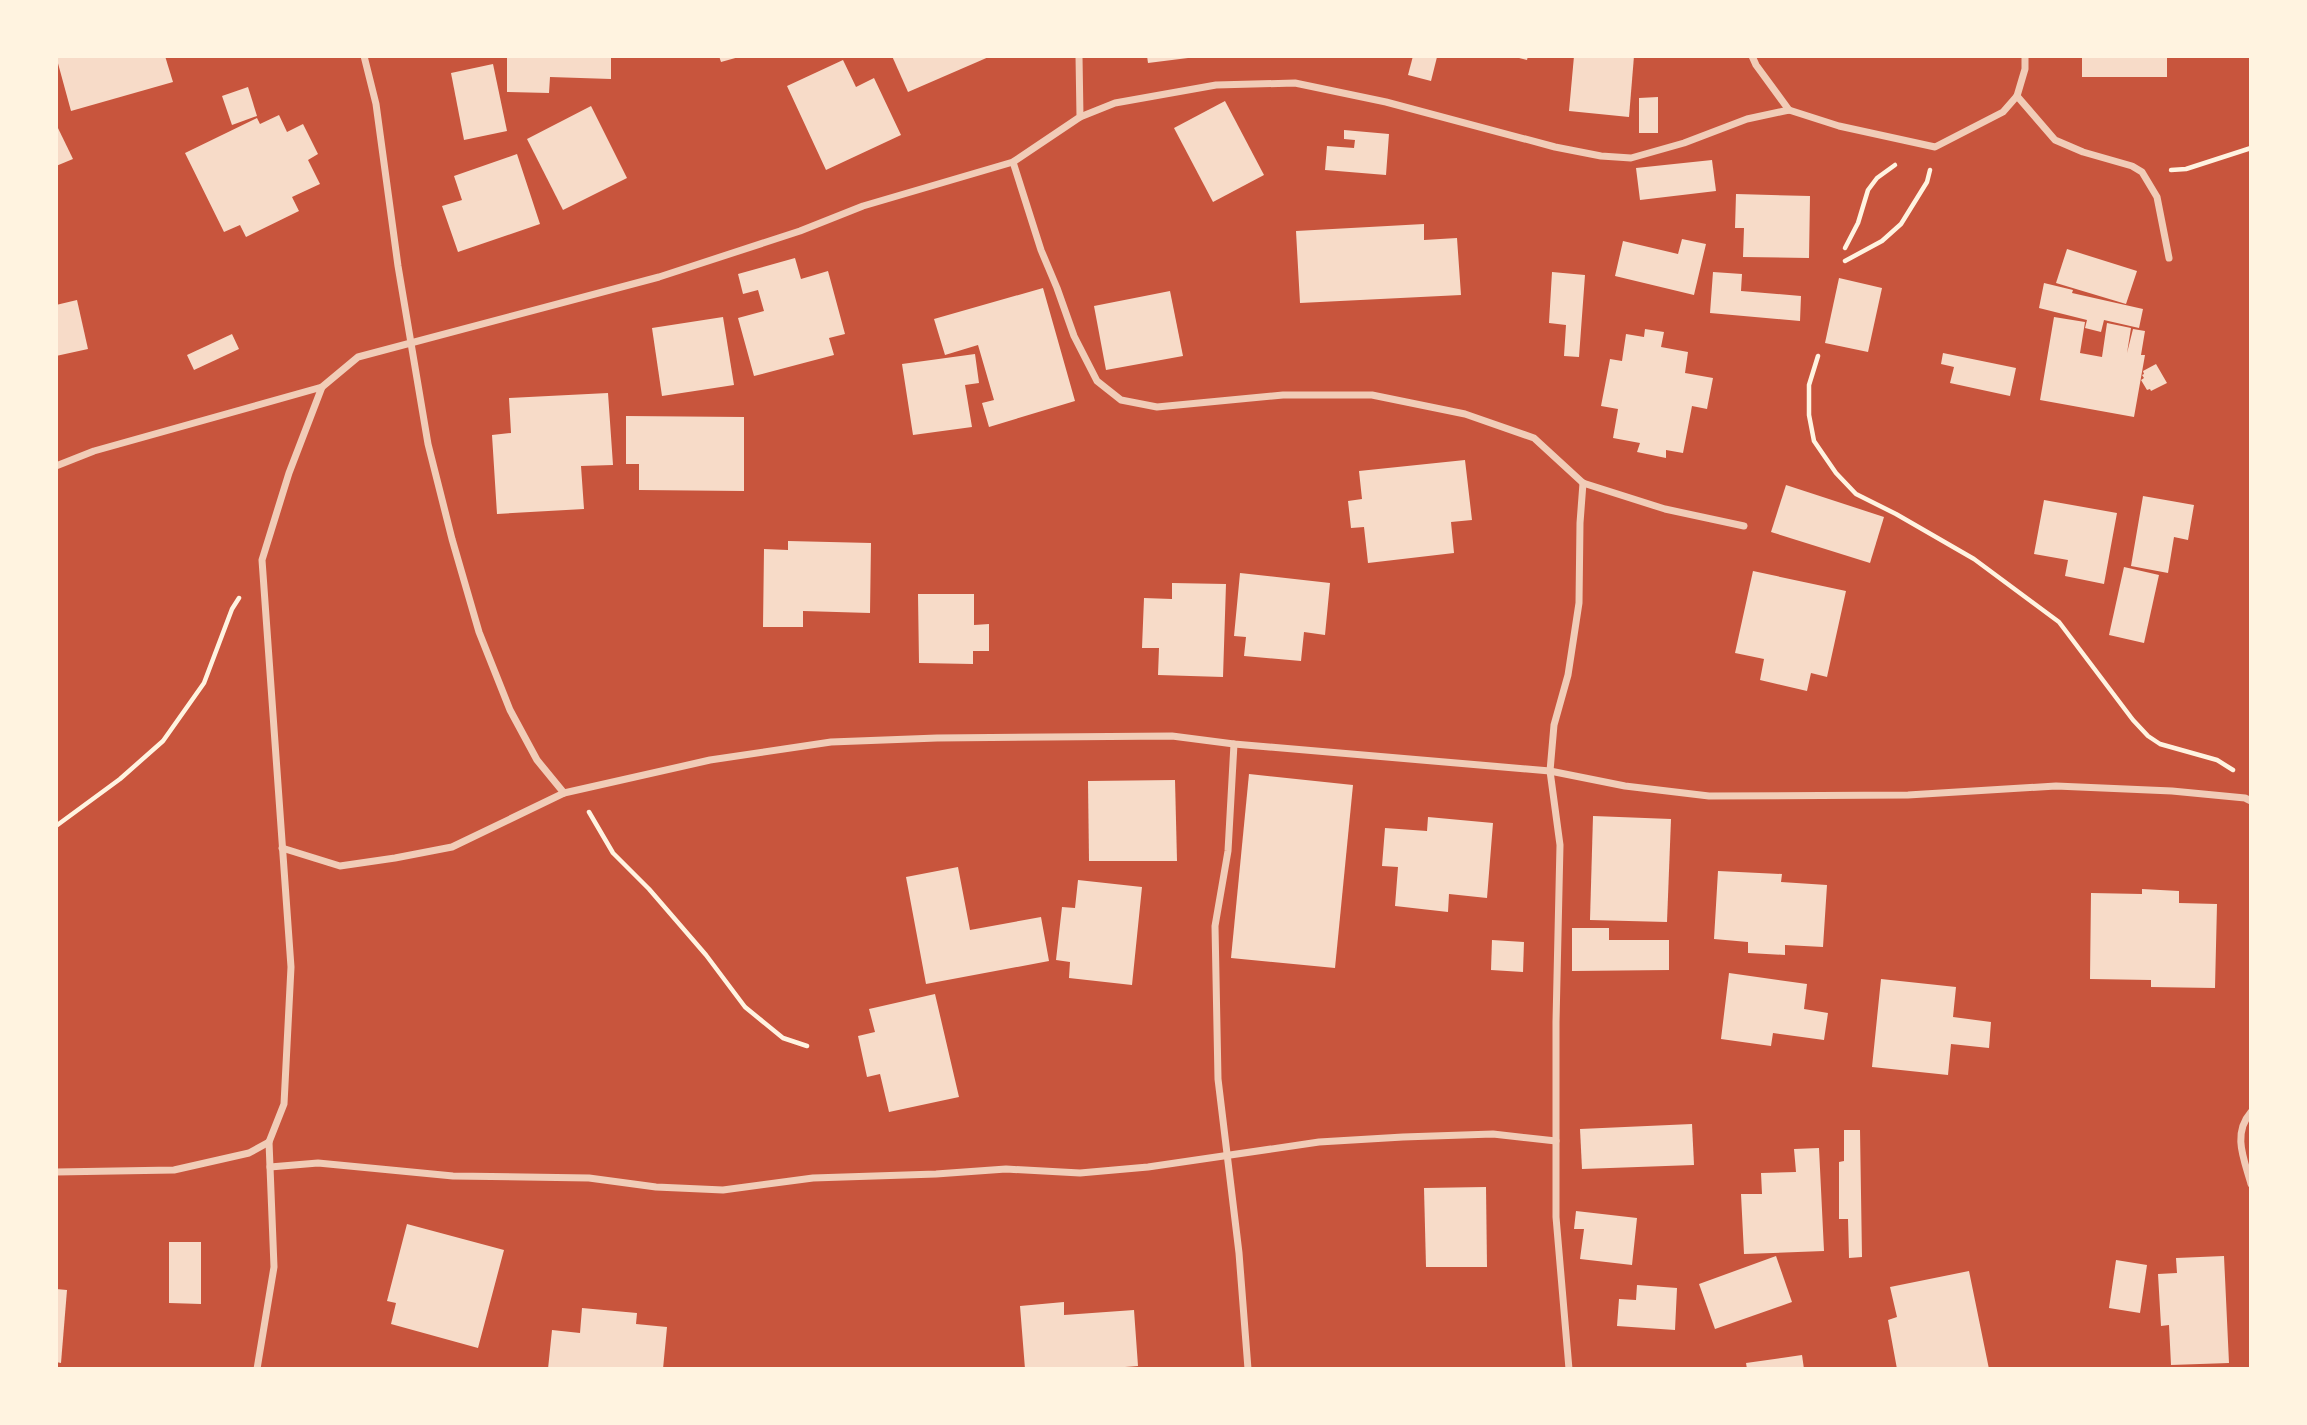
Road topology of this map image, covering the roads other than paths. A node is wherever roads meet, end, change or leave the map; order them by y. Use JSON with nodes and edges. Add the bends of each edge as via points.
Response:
{"nodes":[{"id":1,"x":364,"y":56,"type":"edge"},
{"id":2,"x":1079,"y":56,"type":"edge"},
{"id":3,"x":1752,"y":56,"type":"edge"},
{"id":4,"x":2025,"y":56,"type":"edge"},
{"id":5,"x":2017,"y":96,"type":"junction"},
{"id":6,"x":1789,"y":110,"type":"junction"},
{"id":7,"x":1080,"y":117,"type":"junction"},
{"id":8,"x":1013,"y":162,"type":"junction"},
{"id":9,"x":2169,"y":258,"type":"dead end"},
{"id":10,"x":411,"y":341,"type":"junction"},
{"id":11,"x":322,"y":387,"type":"junction"},
{"id":12,"x":56,"y":466,"type":"edge"},
{"id":13,"x":1583,"y":483,"type":"junction"},
{"id":14,"x":1744,"y":526,"type":"dead end"},
{"id":15,"x":1234,"y":744,"type":"junction"},
{"id":16,"x":1550,"y":771,"type":"junction"},
{"id":17,"x":564,"y":793,"type":"junction"},
{"id":18,"x":2248,"y":799,"type":"edge"},
{"id":19,"x":282,"y":848,"type":"junction"},
{"id":20,"x":2251,"y":1112,"type":"edge"},
{"id":21,"x":1556,"y":1141,"type":"junction"},
{"id":22,"x":269,"y":1142,"type":"junction"},
{"id":23,"x":1226,"y":1154,"type":"junction"},
{"id":24,"x":270,"y":1167,"type":"junction"},
{"id":25,"x":56,"y":1172,"type":"edge"},
{"id":26,"x":2251,"y":1184,"type":"edge"},
{"id":27,"x":257,"y":1369,"type":"edge"},
{"id":28,"x":1248,"y":1369,"type":"edge"},
{"id":29,"x":1569,"y":1369,"type":"edge"}],
"edges":[{"from":1,"to":10,"type":"street","via":[[376,104]]},
{"from":2,"to":7,"type":"street"},
{"from":3,"to":6,"type":"street"},
{"from":4,"to":5,"type":"street"},
{"from":5,"to":6,"type":"street","via":[[2003,112],[1935,147],[1839,127]]},
{"from":5,"to":9,"type":"street","via":[[2055,140],[2142,172],[2157,197]]},
{"from":6,"to":7,"type":"street","via":[[1747,119],[1631,158],[1555,147],[1295,83],[1216,85],[1115,103]]},
{"from":7,"to":8,"type":"street"},
{"from":8,"to":10,"type":"street","via":[[863,206],[659,277]]},
{"from":8,"to":13,"type":"street","via":[[1074,336],[1097,382],[1121,400],[1157,407],[1283,395],[1373,395],[1465,414],[1534,438]]},
{"from":10,"to":11,"type":"street","via":[[358,357]]},
{"from":10,"to":17,"type":"street","via":[[428,444],[479,632],[510,710],[537,760]]},
{"from":11,"to":12,"type":"street","via":[[94,451]]},
{"from":11,"to":19,"type":"street","via":[[262,559]]},
{"from":13,"to":14,"type":"street","via":[[1665,509]]},
{"from":13,"to":16,"type":"street","via":[[1579,603],[1568,675],[1554,725]]},
{"from":15,"to":16,"type":"street"},
{"from":15,"to":17,"type":"street","via":[[1172,736],[831,742],[709,760]]},
{"from":15,"to":23,"type":"street","via":[[1228,852],[1215,926],[1218,1079]]},
{"from":16,"to":18,"type":"street","via":[[1709,796],[1909,795],[2056,786]]},
{"from":16,"to":21,"type":"street","via":[[1560,845]]},
{"from":17,"to":19,"type":"street","via":[[453,847],[341,866]]},
{"from":19,"to":22,"type":"street","via":[[291,967],[288,1054],[284,1104]]},
{"from":20,"to":26,"type":"street","via":[[2242,1122],[2241,1147]]},
{"from":21,"to":23,"type":"street","via":[[1493,1134],[1403,1137]]},
{"from":21,"to":29,"type":"street","via":[[1556,1217]]},
{"from":22,"to":24,"type":"street"},
{"from":22,"to":25,"type":"street","via":[[248,1153],[174,1170]]},
{"from":23,"to":24,"type":"street","via":[[1080,1173],[1006,1170],[813,1178],[723,1190],[589,1178],[453,1176],[318,1163]]},
{"from":23,"to":28,"type":"street"},
{"from":24,"to":27,"type":"street","via":[[274,1267]]}]}
